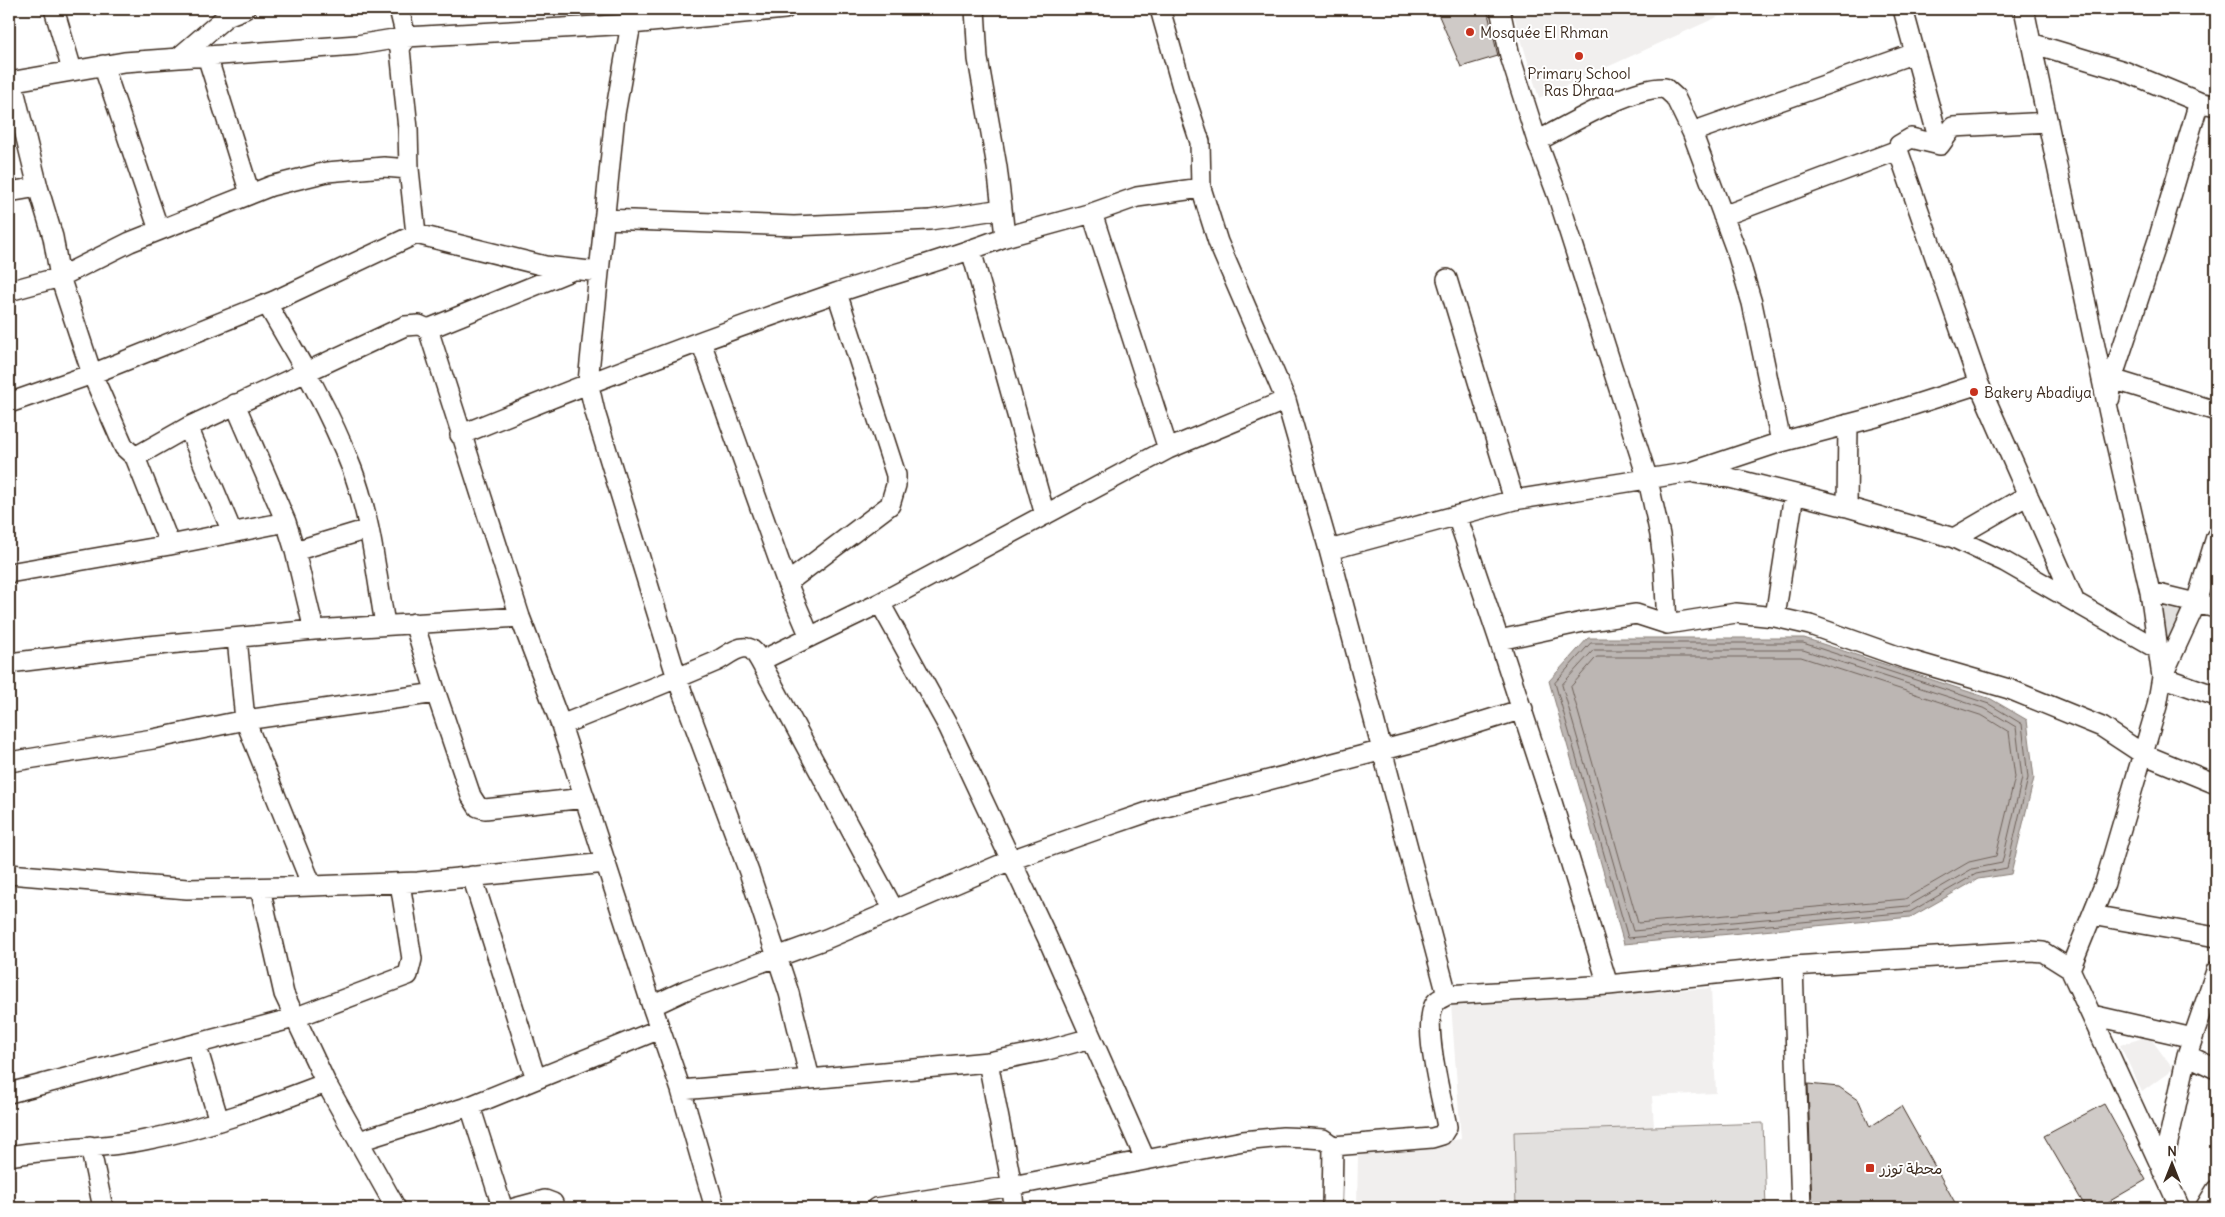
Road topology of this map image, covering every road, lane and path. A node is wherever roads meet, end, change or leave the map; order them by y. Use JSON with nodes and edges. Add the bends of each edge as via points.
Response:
{"nodes":[{"id":1,"x":54,"y":9,"type":"edge"},
{"id":2,"x":245,"y":9,"type":"edge"},
{"id":3,"x":399,"y":9,"type":"edge"},
{"id":4,"x":785,"y":9,"type":"edge"},
{"id":5,"x":975,"y":9,"type":"edge"},
{"id":6,"x":1160,"y":9,"type":"edge"},
{"id":7,"x":1500,"y":9,"type":"edge"},
{"id":8,"x":1903,"y":9,"type":"edge"},
{"id":9,"x":2024,"y":9,"type":"edge"},
{"id":10,"x":701,"y":13,"type":"edge"},
{"id":11,"x":631,"y":24,"type":"junction"},
{"id":12,"x":406,"y":37,"type":"junction"},
{"id":13,"x":2031,"y":42,"type":"junction"},
{"id":14,"x":1915,"y":53,"type":"junction"},
{"id":15,"x":207,"y":56,"type":"junction"},
{"id":16,"x":178,"y":58,"type":"junction"},
{"id":17,"x":103,"y":65,"type":"junction"},
{"id":18,"x":72,"y":70,"type":"junction"},
{"id":19,"x":10,"y":82,"type":"edge"},
{"id":20,"x":2208,"y":104,"type":"edge"},
{"id":21,"x":2048,"y":122,"type":"junction"},
{"id":22,"x":1692,"y":132,"type":"junction"},
{"id":23,"x":1537,"y":141,"type":"junction"},
{"id":24,"x":1940,"y":146,"type":"junction"},
{"id":25,"x":1898,"y":150,"type":"junction"},
{"id":26,"x":409,"y":169,"type":"junction"},
{"id":27,"x":38,"y":187,"type":"junction"},
{"id":28,"x":1201,"y":188,"type":"junction"},
{"id":29,"x":9,"y":192,"type":"edge"},
{"id":30,"x":250,"y":194,"type":"junction"},
{"id":31,"x":1002,"y":209,"type":"junction"},
{"id":32,"x":1092,"y":213,"type":"junction"},
{"id":33,"x":1723,"y":216,"type":"junction"},
{"id":34,"x":604,"y":219,"type":"junction"},
{"id":35,"x":160,"y":230,"type":"junction"},
{"id":36,"x":416,"y":234,"type":"junction"},
{"id":37,"x":1004,"y":237,"type":"junction"},
{"id":38,"x":971,"y":250,"type":"junction"},
{"id":39,"x":574,"y":270,"type":"junction"},
{"id":40,"x":599,"y":272,"type":"junction"},
{"id":41,"x":60,"y":277,"type":"junction"},
{"id":42,"x":1447,"y":279,"type":"dead end"},
{"id":43,"x":9,"y":291,"type":"edge"},
{"id":44,"x":837,"y":293,"type":"junction"},
{"id":45,"x":267,"y":304,"type":"junction"},
{"id":46,"x":428,"y":329,"type":"junction"},
{"id":47,"x":701,"y":342,"type":"junction"},
{"id":48,"x":306,"y":371,"type":"junction"},
{"id":49,"x":92,"y":374,"type":"junction"},
{"id":50,"x":2112,"y":380,"type":"junction"},
{"id":51,"x":588,"y":382,"type":"junction"},
{"id":52,"x":1979,"y":384,"type":"junction"},
{"id":53,"x":1286,"y":400,"type":"junction"},
{"id":54,"x":9,"y":403,"type":"edge"},
{"id":55,"x":235,"y":404,"type":"junction"},
{"id":56,"x":2216,"y":411,"type":"edge"},
{"id":57,"x":2109,"y":413,"type":"junction"},
{"id":58,"x":1848,"y":424,"type":"junction"},
{"id":59,"x":188,"y":427,"type":"junction"},
{"id":60,"x":460,"y":435,"type":"junction"},
{"id":61,"x":1781,"y":442,"type":"junction"},
{"id":62,"x":1168,"y":450,"type":"junction"},
{"id":63,"x":135,"y":457,"type":"junction"},
{"id":64,"x":1691,"y":472,"type":"junction"},
{"id":65,"x":1648,"y":480,"type":"junction"},
{"id":66,"x":1794,"y":494,"type":"junction"},
{"id":67,"x":2028,"y":496,"type":"junction"},
{"id":68,"x":1514,"y":500,"type":"junction"},
{"id":69,"x":1847,"y":507,"type":"junction"},
{"id":70,"x":1045,"y":515,"type":"junction"},
{"id":71,"x":1457,"y":516,"type":"junction"},
{"id":72,"x":286,"y":522,"type":"junction"},
{"id":73,"x":368,"y":529,"type":"junction"},
{"id":74,"x":232,"y":532,"type":"junction"},
{"id":75,"x":2216,"y":537,"type":"edge"},
{"id":76,"x":1954,"y":538,"type":"junction"},
{"id":77,"x":170,"y":545,"type":"junction"},
{"id":78,"x":1329,"y":550,"type":"junction"},
{"id":79,"x":296,"y":551,"type":"junction"},
{"id":80,"x":9,"y":573,"type":"edge"},
{"id":81,"x":788,"y":583,"type":"junction"},
{"id":82,"x":2150,"y":592,"type":"junction"},
{"id":83,"x":2074,"y":600,"type":"junction"},
{"id":84,"x":2196,"y":602,"type":"junction"},
{"id":85,"x":880,"y":603,"type":"junction"},
{"id":86,"x":2216,"y":608,"type":"edge"},
{"id":87,"x":520,"y":617,"type":"junction"},
{"id":88,"x":1775,"y":617,"type":"junction"},
{"id":89,"x":414,"y":623,"type":"junction"},
{"id":90,"x":385,"y":624,"type":"junction"},
{"id":91,"x":1667,"y":624,"type":"junction"},
{"id":92,"x":314,"y":630,"type":"junction"},
{"id":93,"x":810,"y":637,"type":"junction"},
{"id":94,"x":237,"y":638,"type":"junction"},
{"id":95,"x":1499,"y":640,"type":"junction"},
{"id":96,"x":2159,"y":650,"type":"junction"},
{"id":97,"x":760,"y":661,"type":"junction"},
{"id":98,"x":9,"y":663,"type":"edge"},
{"id":99,"x":2162,"y":677,"type":"junction"},
{"id":100,"x":677,"y":678,"type":"junction"},
{"id":101,"x":436,"y":693,"type":"junction"},
{"id":102,"x":2216,"y":696,"type":"edge"},
{"id":103,"x":1523,"y":709,"type":"junction"},
{"id":104,"x":246,"y":720,"type":"junction"},
{"id":105,"x":561,"y":725,"type":"junction"},
{"id":106,"x":1382,"y":750,"type":"junction"},
{"id":107,"x":2143,"y":754,"type":"junction"},
{"id":108,"x":9,"y":762,"type":"edge"},
{"id":109,"x":2216,"y":784,"type":"edge"},
{"id":110,"x":585,"y":798,"type":"junction"},
{"id":111,"x":1011,"y":860,"type":"junction"},
{"id":112,"x":606,"y":863,"type":"junction"},
{"id":113,"x":9,"y":874,"type":"edge"},
{"id":114,"x":472,"y":876,"type":"junction"},
{"id":115,"x":400,"y":882,"type":"junction"},
{"id":116,"x":312,"y":886,"type":"junction"},
{"id":117,"x":260,"y":888,"type":"junction"},
{"id":118,"x":894,"y":910,"type":"junction"},
{"id":119,"x":2092,"y":915,"type":"junction"},
{"id":120,"x":2216,"y":937,"type":"edge"},
{"id":121,"x":777,"y":957,"type":"junction"},
{"id":122,"x":1793,"y":966,"type":"junction"},
{"id":123,"x":2070,"y":969,"type":"junction"},
{"id":124,"x":2216,"y":971,"type":"edge"},
{"id":125,"x":1608,"y":985,"type":"junction"},
{"id":126,"x":1447,"y":995,"type":"junction"},
{"id":127,"x":652,"y":1006,"type":"junction"},
{"id":128,"x":2092,"y":1015,"type":"junction"},
{"id":129,"x":294,"y":1018,"type":"junction"},
{"id":130,"x":660,"y":1029,"type":"junction"},
{"id":131,"x":1091,"y":1038,"type":"junction"},
{"id":132,"x":196,"y":1044,"type":"junction"},
{"id":133,"x":2190,"y":1047,"type":"junction"},
{"id":134,"x":988,"y":1062,"type":"junction"},
{"id":135,"x":2216,"y":1069,"type":"edge"},
{"id":136,"x":810,"y":1078,"type":"junction"},
{"id":137,"x":536,"y":1079,"type":"junction"},
{"id":138,"x":326,"y":1083,"type":"junction"},
{"id":139,"x":681,"y":1090,"type":"junction"},
{"id":140,"x":9,"y":1094,"type":"edge"},
{"id":141,"x":470,"y":1106,"type":"junction"},
{"id":142,"x":219,"y":1121,"type":"junction"},
{"id":143,"x":359,"y":1141,"type":"junction"},
{"id":144,"x":90,"y":1146,"type":"junction"},
{"id":145,"x":1333,"y":1146,"type":"junction"},
{"id":146,"x":9,"y":1156,"type":"edge"},
{"id":147,"x":1145,"y":1159,"type":"junction"},
{"id":148,"x":2162,"y":1170,"type":"junction"},
{"id":149,"x":1012,"y":1186,"type":"junction"},
{"id":150,"x":2216,"y":1190,"type":"edge"},
{"id":151,"x":103,"y":1208,"type":"edge"},
{"id":152,"x":396,"y":1208,"type":"edge"},
{"id":153,"x":506,"y":1208,"type":"edge"},
{"id":154,"x":515,"y":1208,"type":"edge"},
{"id":155,"x":555,"y":1208,"type":"edge"},
{"id":156,"x":715,"y":1208,"type":"edge"},
{"id":157,"x":876,"y":1208,"type":"edge"},
{"id":158,"x":1014,"y":1208,"type":"edge"},
{"id":159,"x":1332,"y":1208,"type":"edge"},
{"id":160,"x":1801,"y":1208,"type":"edge"},
{"id":161,"x":2180,"y":1208,"type":"edge"},
{"id":162,"x":2205,"y":1208,"type":"edge"}],
"edges":[{"from":1,"to":18,"type":"street"},
{"from":2,"to":16,"type":"street","via":[[228,16]]},
{"from":3,"to":12,"type":"street"},
{"from":4,"to":10,"type":"street"},
{"from":5,"to":31,"type":"street","via":[[978,59]]},
{"from":6,"to":28,"type":"street","via":[[1200,142]]},
{"from":7,"to":23,"type":"street","via":[[1510,56]]},
{"from":8,"to":14,"type":"street"},
{"from":9,"to":13,"type":"street"},
{"from":10,"to":11,"type":"street"},
{"from":11,"to":12,"type":"street"},
{"from":11,"to":34,"type":"street","via":[[615,114]]},
{"from":12,"to":15,"type":"street","via":[[357,45]]},
{"from":12,"to":26,"type":"street","via":[[400,49]]},
{"from":13,"to":20,"type":"street","via":[[2124,71]]},
{"from":13,"to":21,"type":"street"},
{"from":14,"to":22,"type":"street"},
{"from":14,"to":24,"type":"street"},
{"from":15,"to":16,"type":"street"},
{"from":15,"to":30,"type":"street"},
{"from":16,"to":17,"type":"street"},
{"from":17,"to":18,"type":"street"},
{"from":17,"to":35,"type":"street"},
{"from":18,"to":19,"type":"street"},
{"from":19,"to":27,"type":"street"},
{"from":20,"to":50,"type":"street","via":[[2158,240]]},
{"from":21,"to":24,"type":"street","via":[[1953,127]]},
{"from":21,"to":57,"type":"street"},
{"from":22,"to":23,"type":"street","via":[[1675,97],[1665,88],[1657,87],[1634,93]]},
{"from":22,"to":33,"type":"street"},
{"from":23,"to":65,"type":"street","via":[[1558,197]]},
{"from":24,"to":25,"type":"street","via":[[1911,138],[1903,141]]},
{"from":25,"to":33,"type":"street"},
{"from":25,"to":52,"type":"street"},
{"from":26,"to":30,"type":"street","via":[[384,167],[327,172]]},
{"from":26,"to":36,"type":"street"},
{"from":27,"to":29,"type":"street"},
{"from":27,"to":41,"type":"street","via":[[53,237]]},
{"from":28,"to":32,"type":"street","via":[[1137,197]]},
{"from":28,"to":53,"type":"street","via":[[1218,242]]},
{"from":30,"to":35,"type":"street"},
{"from":31,"to":34,"type":"street","via":[[930,220],[794,226]]},
{"from":31,"to":37,"type":"street"},
{"from":32,"to":37,"type":"street"},
{"from":32,"to":62,"type":"street"},
{"from":33,"to":61,"type":"street","via":[[1752,303]]},
{"from":34,"to":40,"type":"street"},
{"from":35,"to":41,"type":"street"},
{"from":36,"to":39,"type":"street","via":[[545,266]]},
{"from":36,"to":45,"type":"street"},
{"from":37,"to":38,"type":"street"},
{"from":38,"to":44,"type":"street"},
{"from":38,"to":70,"type":"street"},
{"from":39,"to":40,"type":"street"},
{"from":39,"to":46,"type":"street"},
{"from":40,"to":51,"type":"street"},
{"from":41,"to":43,"type":"street"},
{"from":41,"to":49,"type":"street"},
{"from":42,"to":68,"type":"street"},
{"from":44,"to":47,"type":"street"},
{"from":44,"to":81,"type":"street","via":[[896,475],[896,485],[890,505]]},
{"from":45,"to":48,"type":"street"},
{"from":45,"to":49,"type":"street"},
{"from":46,"to":48,"type":"street","via":[[419,325],[405,326]]},
{"from":46,"to":60,"type":"street"},
{"from":47,"to":51,"type":"street"},
{"from":47,"to":81,"type":"street"},
{"from":48,"to":55,"type":"street"},
{"from":48,"to":73,"type":"street","via":[[353,470]]},
{"from":49,"to":54,"type":"street"},
{"from":49,"to":63,"type":"street","via":[[124,447]]},
{"from":50,"to":56,"type":"street"},
{"from":50,"to":57,"type":"street"},
{"from":51,"to":60,"type":"street"},
{"from":51,"to":100,"type":"street"},
{"from":52,"to":58,"type":"street"},
{"from":52,"to":67,"type":"street"},
{"from":53,"to":62,"type":"street"},
{"from":53,"to":78,"type":"street"},
{"from":55,"to":59,"type":"street"},
{"from":55,"to":72,"type":"street"},
{"from":57,"to":82,"type":"street"},
{"from":58,"to":61,"type":"street"},
{"from":58,"to":69,"type":"street"},
{"from":59,"to":63,"type":"street"},
{"from":59,"to":74,"type":"street"},
{"from":60,"to":87,"type":"street"},
{"from":61,"to":64,"type":"street"},
{"from":62,"to":70,"type":"street"},
{"from":63,"to":77,"type":"street"},
{"from":64,"to":65,"type":"street"},
{"from":64,"to":66,"type":"street"},
{"from":65,"to":68,"type":"street"},
{"from":65,"to":91,"type":"street","via":[[1664,568]]},
{"from":66,"to":69,"type":"street"},
{"from":66,"to":88,"type":"street"},
{"from":67,"to":76,"type":"street"},
{"from":67,"to":83,"type":"street"},
{"from":68,"to":71,"type":"street"},
{"from":69,"to":76,"type":"street"},
{"from":70,"to":85,"type":"street"},
{"from":71,"to":78,"type":"street"},
{"from":71,"to":95,"type":"street"},
{"from":72,"to":74,"type":"street"},
{"from":72,"to":79,"type":"street"},
{"from":73,"to":79,"type":"street"},
{"from":73,"to":90,"type":"street"},
{"from":74,"to":77,"type":"street"},
{"from":75,"to":84,"type":"street"},
{"from":76,"to":83,"type":"street"},
{"from":77,"to":80,"type":"street"},
{"from":78,"to":106,"type":"street"},
{"from":79,"to":92,"type":"street"},
{"from":81,"to":93,"type":"street"},
{"from":82,"to":84,"type":"street"},
{"from":82,"to":96,"type":"street"},
{"from":83,"to":96,"type":"street"},
{"from":84,"to":86,"type":"street"},
{"from":84,"to":99,"type":"street"},
{"from":85,"to":93,"type":"street"},
{"from":85,"to":111,"type":"street","via":[[930,690]]},
{"from":87,"to":89,"type":"street"},
{"from":87,"to":105,"type":"street"},
{"from":88,"to":91,"type":"street","via":[[1736,614]]},
{"from":88,"to":107,"type":"street","via":[[1810,625],[1906,659],[2009,689],[2102,727]]},
{"from":89,"to":90,"type":"street"},
{"from":89,"to":101,"type":"street"},
{"from":90,"to":92,"type":"street"},
{"from":91,"to":95,"type":"street","via":[[1636,614]]},
{"from":92,"to":94,"type":"street"},
{"from":93,"to":97,"type":"street"},
{"from":94,"to":98,"type":"street"},
{"from":94,"to":104,"type":"street"},
{"from":95,"to":103,"type":"street"},
{"from":96,"to":99,"type":"street"},
{"from":97,"to":100,"type":"street","via":[[752,650],[740,648],[725,658]]},
{"from":97,"to":118,"type":"street"},
{"from":99,"to":102,"type":"street"},
{"from":99,"to":107,"type":"street"},
{"from":100,"to":105,"type":"street"},
{"from":100,"to":121,"type":"street"},
{"from":101,"to":104,"type":"street"},
{"from":101,"to":110,"type":"street","via":[[471,796],[478,807],[485,809]]},
{"from":103,"to":106,"type":"street"},
{"from":103,"to":125,"type":"street"},
{"from":104,"to":108,"type":"street"},
{"from":104,"to":116,"type":"street"},
{"from":105,"to":110,"type":"street"},
{"from":106,"to":111,"type":"street","via":[[1154,810]]},
{"from":106,"to":126,"type":"street"},
{"from":107,"to":109,"type":"street"},
{"from":107,"to":119,"type":"street","via":[[2105,883]]},
{"from":110,"to":112,"type":"street"},
{"from":111,"to":118,"type":"street"},
{"from":111,"to":131,"type":"street"},
{"from":112,"to":114,"type":"street"},
{"from":112,"to":127,"type":"street"},
{"from":113,"to":117,"type":"street","via":[[187,889]]},
{"from":114,"to":115,"type":"street"},
{"from":114,"to":137,"type":"street"},
{"from":115,"to":116,"type":"street"},
{"from":115,"to":129,"type":"street","via":[[412,959],[408,975]]},
{"from":116,"to":117,"type":"street"},
{"from":117,"to":129,"type":"street","via":[[278,974]]},
{"from":118,"to":121,"type":"street"},
{"from":119,"to":120,"type":"street"},
{"from":119,"to":123,"type":"street"},
{"from":121,"to":127,"type":"street"},
{"from":121,"to":136,"type":"street"},
{"from":122,"to":123,"type":"street","via":[[2030,951],[2043,952]]},
{"from":122,"to":125,"type":"street"},
{"from":122,"to":160,"type":"street"},
{"from":123,"to":128,"type":"street"},
{"from":124,"to":133,"type":"street"},
{"from":125,"to":126,"type":"street"},
{"from":126,"to":145,"type":"street","via":[[1436,1002],[1431,1015],[1430,1034],[1447,1127],[1442,1135]]},
{"from":127,"to":130,"type":"street"},
{"from":128,"to":133,"type":"street"},
{"from":128,"to":148,"type":"street"},
{"from":129,"to":132,"type":"street"},
{"from":129,"to":138,"type":"street"},
{"from":130,"to":137,"type":"street"},
{"from":130,"to":139,"type":"street"},
{"from":131,"to":134,"type":"street"},
{"from":131,"to":147,"type":"street"},
{"from":132,"to":140,"type":"street"},
{"from":132,"to":142,"type":"street"},
{"from":133,"to":135,"type":"street"},
{"from":133,"to":148,"type":"street"},
{"from":134,"to":136,"type":"street"},
{"from":134,"to":149,"type":"street"},
{"from":136,"to":139,"type":"street"},
{"from":137,"to":141,"type":"street"},
{"from":138,"to":142,"type":"street"},
{"from":138,"to":143,"type":"street"},
{"from":139,"to":156,"type":"street"},
{"from":141,"to":143,"type":"street"},
{"from":141,"to":153,"type":"street","via":[[502,1206]]},
{"from":142,"to":144,"type":"street","via":[[144,1140]]},
{"from":143,"to":152,"type":"street"},
{"from":144,"to":146,"type":"street"},
{"from":144,"to":151,"type":"street"},
{"from":145,"to":147,"type":"street","via":[[1323,1139],[1283,1137]]},
{"from":145,"to":159,"type":"street"},
{"from":147,"to":149,"type":"street"},
{"from":148,"to":161,"type":"street"},
{"from":149,"to":157,"type":"street"},
{"from":149,"to":158,"type":"street"},
{"from":150,"to":162,"type":"street"},
{"from":154,"to":155,"type":"street","via":[[545,1200],[553,1203]]}]}
